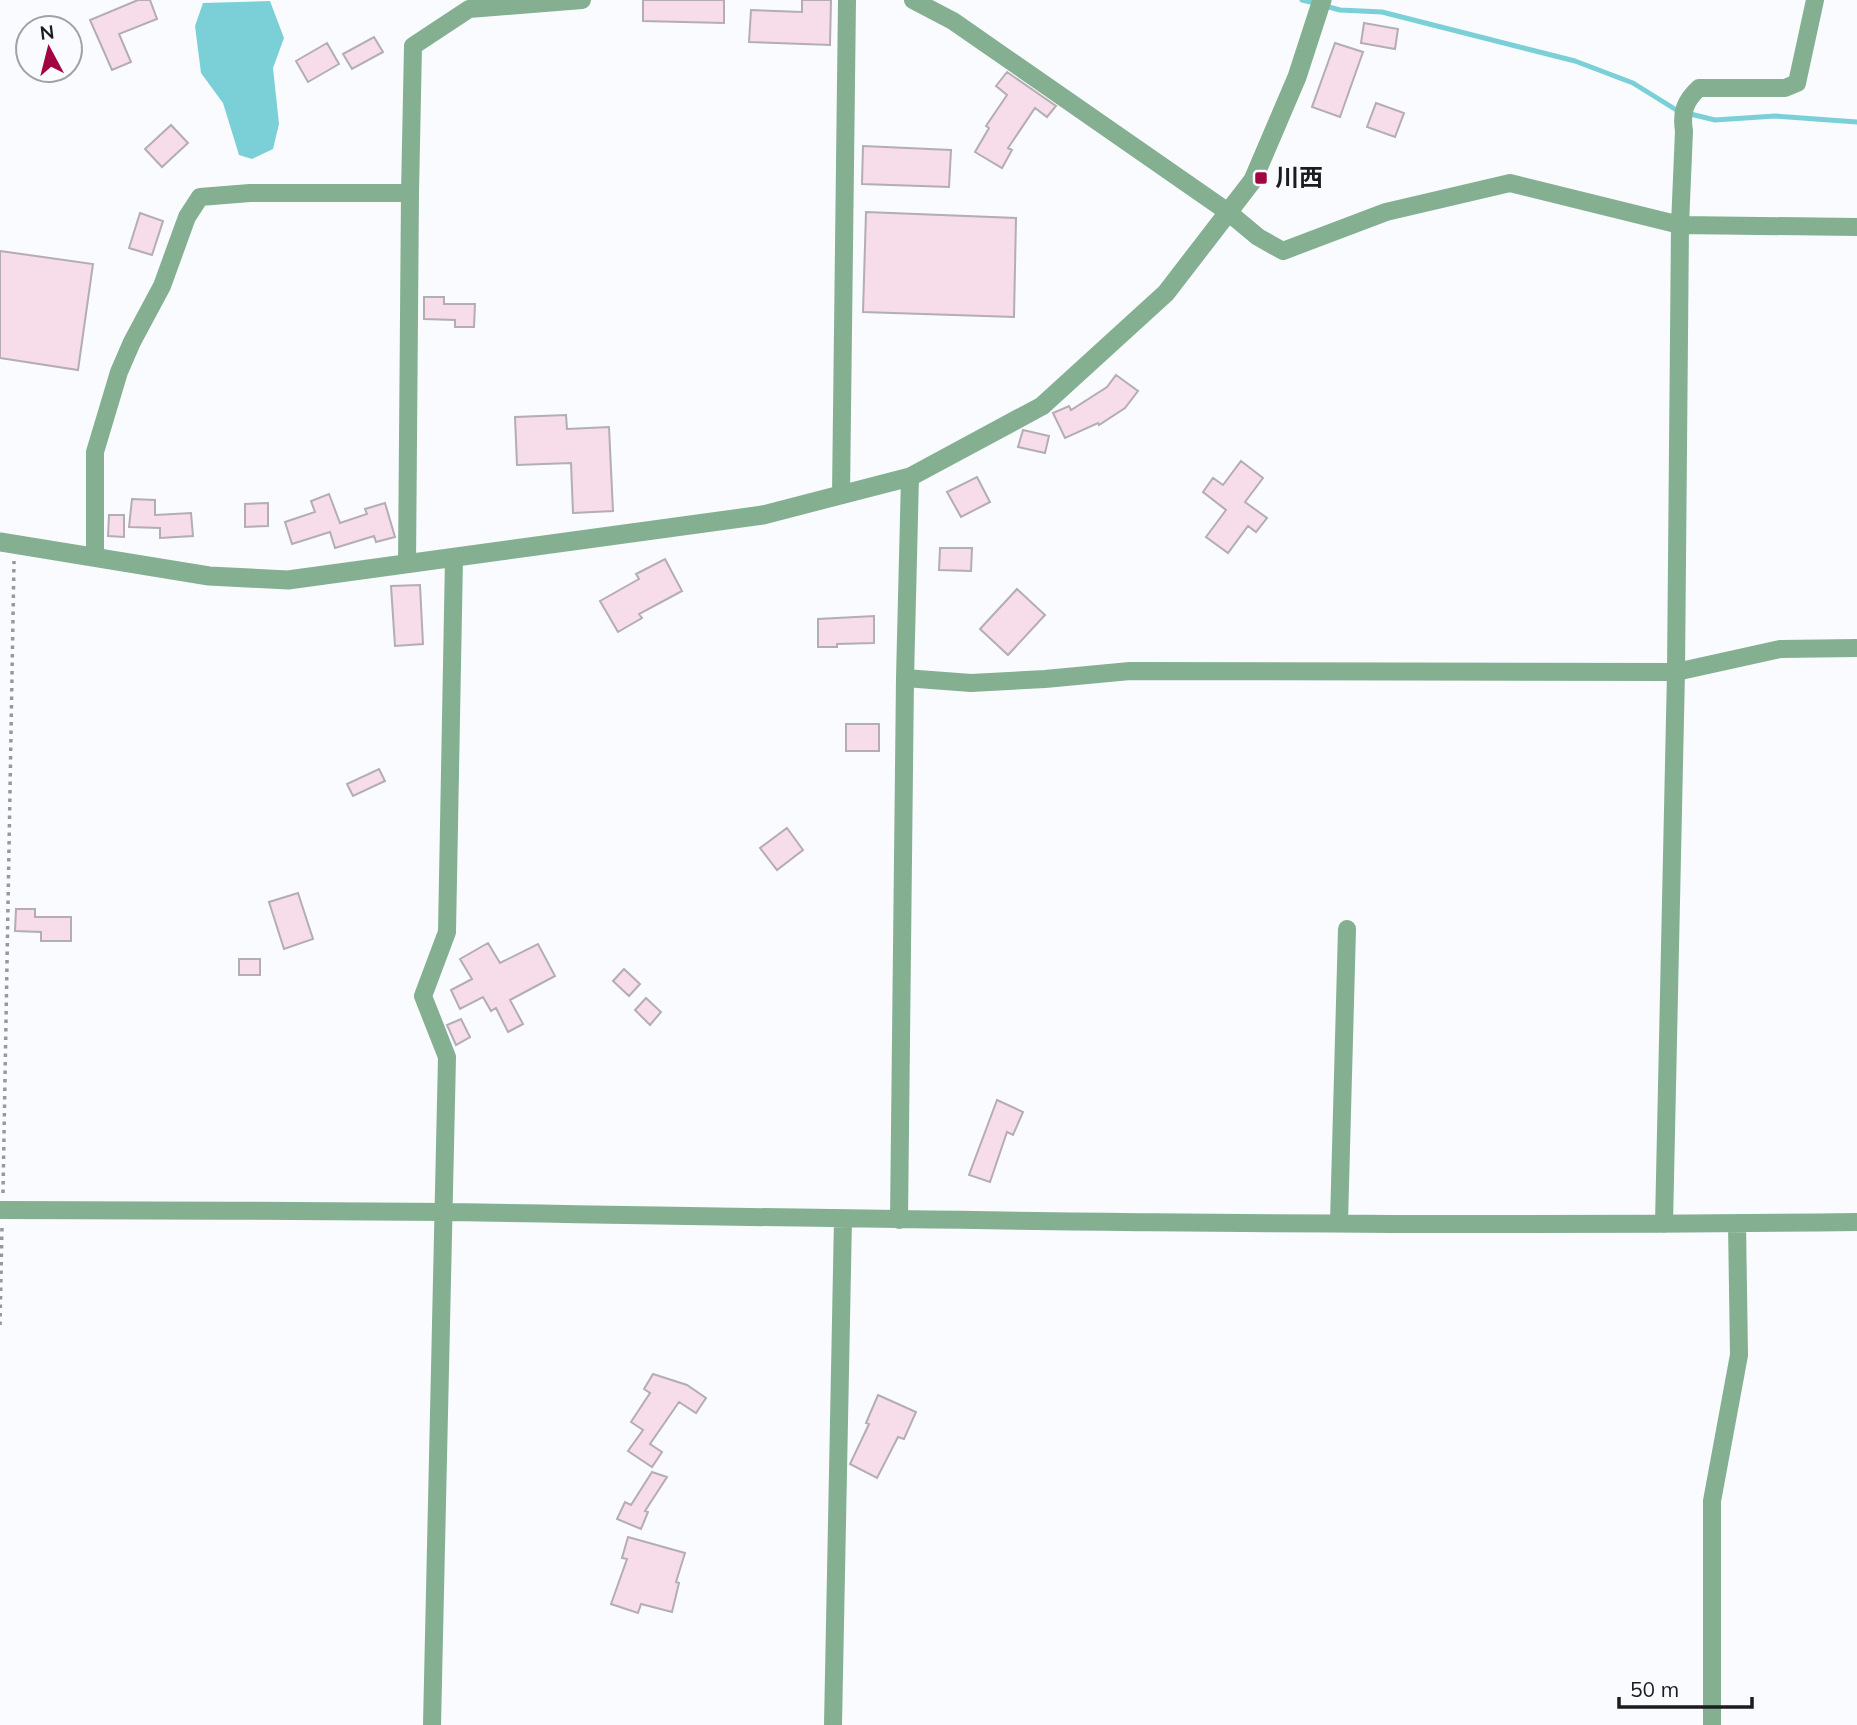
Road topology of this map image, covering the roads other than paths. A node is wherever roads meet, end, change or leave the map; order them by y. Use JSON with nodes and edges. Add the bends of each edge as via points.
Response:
{"nodes":[{"id":1,"x":582,"y":0,"type":"edge"},
{"id":2,"x":846,"y":0,"type":"edge"},
{"id":3,"x":913,"y":0,"type":"edge"},
{"id":4,"x":1815,"y":0,"type":"edge"},
{"id":5,"x":1320,"y":8,"type":"edge"},
{"id":6,"x":410,"y":192,"type":"junction"},
{"id":7,"x":1228,"y":212,"type":"junction"},
{"id":8,"x":1680,"y":225,"type":"junction"},
{"id":9,"x":1857,"y":227,"type":"edge"},
{"id":10,"x":910,"y":477,"type":"junction"},
{"id":11,"x":841,"y":495,"type":"junction"},
{"id":12,"x":7,"y":543,"type":"edge"},
{"id":13,"x":95,"y":556,"type":"junction"},
{"id":14,"x":454,"y":558,"type":"junction"},
{"id":15,"x":407,"y":564,"type":"junction"},
{"id":16,"x":1857,"y":648,"type":"edge"},
{"id":17,"x":1676,"y":672,"type":"junction"},
{"id":18,"x":905,"y":678,"type":"junction"},
{"id":19,"x":1347,"y":929,"type":"dead end"},
{"id":20,"x":1,"y":1210,"type":"edge"},
{"id":21,"x":443,"y":1212,"type":"junction"},
{"id":22,"x":843,"y":1219,"type":"junction"},
{"id":23,"x":898,"y":1220,"type":"junction"},
{"id":24,"x":1339,"y":1222,"type":"junction"},
{"id":25,"x":1857,"y":1222,"type":"edge"},
{"id":26,"x":1737,"y":1223,"type":"junction"},
{"id":27,"x":1664,"y":1224,"type":"junction"},
{"id":28,"x":432,"y":1725,"type":"edge"},
{"id":29,"x":833,"y":1725,"type":"edge"},
{"id":30,"x":1712,"y":1725,"type":"edge"}],
"edges":[{"from":1,"to":6,"type":"street","via":[[469,9],[413,46]]},
{"from":2,"to":11,"type":"street"},
{"from":3,"to":7,"type":"street","via":[[953,21]]},
{"from":4,"to":8,"type":"street","via":[[1797,83],[1785,88],[1699,88],[1687,100],[1682,118]]},
{"from":5,"to":7,"type":"street","via":[[1297,77],[1252,180]]},
{"from":6,"to":13,"type":"street","via":[[200,197],[119,372],[95,452]]},
{"from":6,"to":15,"type":"street"},
{"from":7,"to":8,"type":"street","via":[[1283,251],[1386,212],[1510,183]]},
{"from":7,"to":10,"type":"street","via":[[1166,293],[1042,406]]},
{"from":8,"to":9,"type":"street"},
{"from":8,"to":17,"type":"street"},
{"from":10,"to":11,"type":"street"},
{"from":10,"to":18,"type":"street"},
{"from":11,"to":14,"type":"street","via":[[763,515]]},
{"from":12,"to":13,"type":"street"},
{"from":13,"to":15,"type":"street","via":[[209,576],[288,580]]},
{"from":14,"to":15,"type":"street"},
{"from":14,"to":21,"type":"street","via":[[447,932],[423,996],[447,1057]]},
{"from":16,"to":17,"type":"street","via":[[1780,649]]},
{"from":17,"to":18,"type":"street","via":[[1130,671],[971,683]]},
{"from":17,"to":27,"type":"street"},
{"from":18,"to":23,"type":"street"},
{"from":19,"to":24,"type":"street"},
{"from":20,"to":21,"type":"street"},
{"from":21,"to":22,"type":"street"},
{"from":21,"to":28,"type":"street"},
{"from":22,"to":23,"type":"street"},
{"from":22,"to":29,"type":"street"},
{"from":23,"to":24,"type":"street"},
{"from":24,"to":27,"type":"street"},
{"from":25,"to":26,"type":"street"},
{"from":26,"to":27,"type":"street"},
{"from":26,"to":30,"type":"street","via":[[1739,1355],[1712,1501]]}]}
